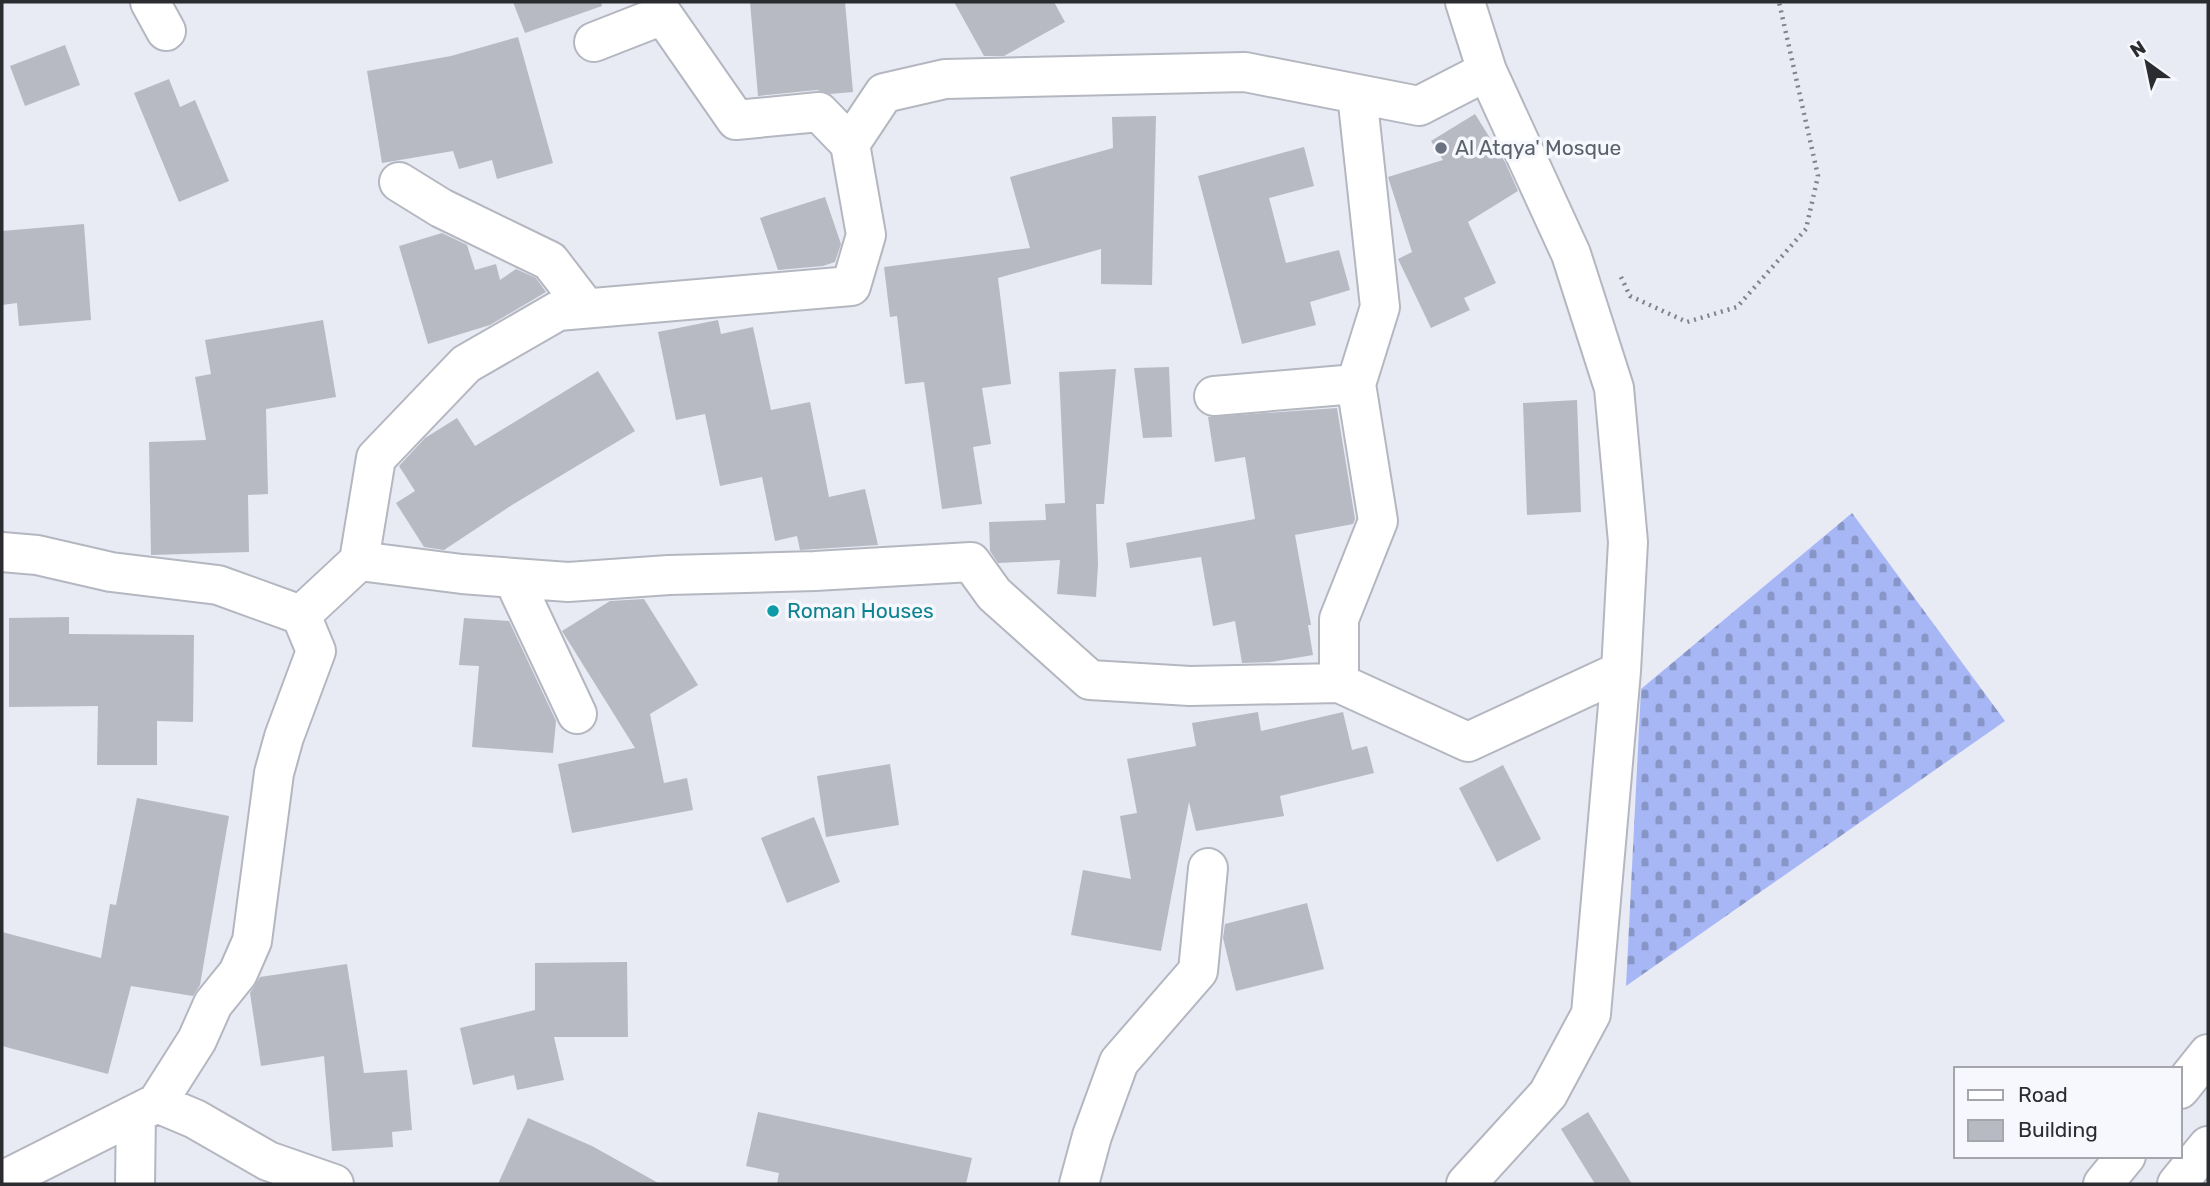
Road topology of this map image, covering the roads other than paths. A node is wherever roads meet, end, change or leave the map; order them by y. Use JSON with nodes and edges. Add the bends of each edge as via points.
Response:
{"nodes":[{"id":1,"x":1465,"y":2,"type":"edge"},
{"id":2,"x":594,"y":42,"type":"dead end"},
{"id":3,"x":1487,"y":71,"type":"junction"},
{"id":4,"x":1357,"y":94,"type":"junction"},
{"id":5,"x":850,"y":144,"type":"junction"},
{"id":6,"x":399,"y":182,"type":"dead end"},
{"id":7,"x":586,"y":308,"type":"junction"},
{"id":8,"x":1356,"y":384,"type":"junction"},
{"id":9,"x":1214,"y":396,"type":"dead end"},
{"id":10,"x":2,"y":552,"type":"edge"},
{"id":11,"x":359,"y":561,"type":"junction"},
{"id":12,"x":513,"y":578,"type":"junction"},
{"id":13,"x":301,"y":615,"type":"junction"},
{"id":14,"x":1621,"y":671,"type":"junction"},
{"id":15,"x":1339,"y":683,"type":"junction"},
{"id":16,"x":577,"y":714,"type":"dead end"},
{"id":17,"x":1208,"y":867,"type":"dead end"},
{"id":18,"x":2208,"y":1054,"type":"edge"},
{"id":19,"x":2182,"y":1086,"type":"edge"},
{"id":20,"x":146,"y":1108,"type":"junction"},
{"id":21,"x":2208,"y":1146,"type":"edge"},
{"id":22,"x":2124,"y":1158,"type":"edge"},
{"id":23,"x":2,"y":1181,"type":"edge"},
{"id":24,"x":135,"y":1184,"type":"edge"},
{"id":25,"x":334,"y":1184,"type":"edge"},
{"id":26,"x":1079,"y":1184,"type":"edge"},
{"id":27,"x":1466,"y":1184,"type":"edge"},
{"id":28,"x":2103,"y":1184,"type":"edge"},
{"id":29,"x":2177,"y":1184,"type":"edge"}],
"edges":[{"from":1,"to":3,"type":"main road"},
{"from":2,"to":5,"type":"main road","via":[[663,15],[736,120],[819,112]]},
{"from":3,"to":4,"type":"main road","via":[[1419,106]]},
{"from":3,"to":14,"type":"main road","via":[[1571,254],[1614,388],[1629,542]]},
{"from":4,"to":5,"type":"main road","via":[[1245,72],[945,79],[884,93]]},
{"from":4,"to":8,"type":"main road","via":[[1381,307]]},
{"from":5,"to":7,"type":"main road","via":[[866,235],[851,286]]},
{"from":6,"to":7,"type":"main road","via":[[441,208],[550,261]]},
{"from":7,"to":11,"type":"main road","via":[[558,311],[466,364],[376,458]]},
{"from":8,"to":9,"type":"main road"},
{"from":8,"to":15,"type":"main road","via":[[1378,521],[1339,619]]},
{"from":10,"to":13,"type":"main road","via":[[218,585]]},
{"from":11,"to":12,"type":"main road"},
{"from":11,"to":13,"type":"main road"},
{"from":12,"to":15,"type":"main road","via":[[568,582],[971,562],[994,594],[1090,680],[1190,686]]},
{"from":12,"to":16,"type":"main road"},
{"from":13,"to":20,"type":"main road","via":[[316,651],[274,773],[252,941],[197,1040]]},
{"from":14,"to":15,"type":"main road","via":[[1468,742]]},
{"from":14,"to":27,"type":"main road","via":[[1591,1014],[1548,1094]]},
{"from":17,"to":26,"type":"main road","via":[[1198,971],[1119,1062],[1091,1136]]},
{"from":18,"to":19,"type":"main road"},
{"from":20,"to":23,"type":"main road"},
{"from":20,"to":24,"type":"main road"},
{"from":20,"to":25,"type":"main road","via":[[195,1119],[268,1161]]},
{"from":21,"to":29,"type":"main road"},
{"from":22,"to":28,"type":"main road"}]}
